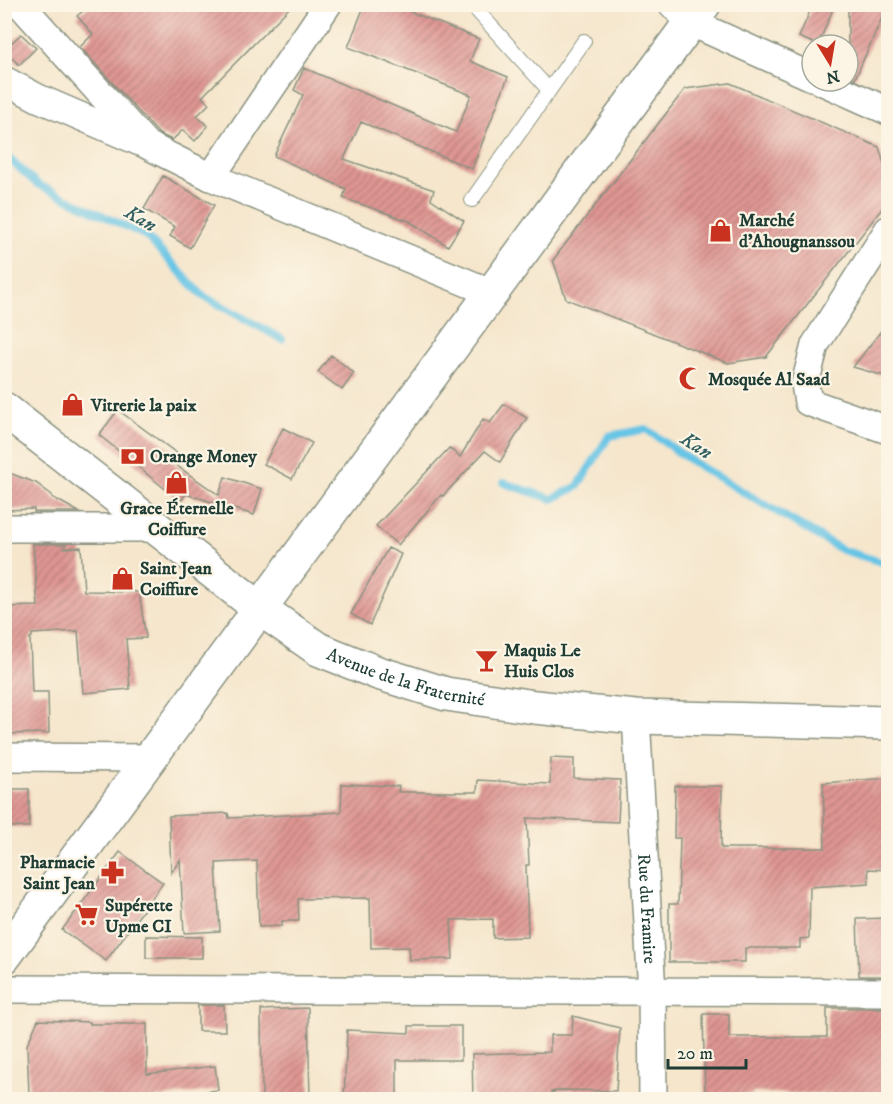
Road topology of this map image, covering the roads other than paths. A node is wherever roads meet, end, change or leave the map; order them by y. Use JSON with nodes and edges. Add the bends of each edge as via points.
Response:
{"nodes":[{"id":1,"x":20,"y":4,"type":"edge"},
{"id":2,"x":328,"y":4,"type":"edge"},
{"id":3,"x":471,"y":4,"type":"edge"},
{"id":4,"x":689,"y":10,"type":"edge"},
{"id":5,"x":584,"y":41,"type":"dead end"},
{"id":6,"x":800,"y":70,"type":"edge"},
{"id":7,"x":4,"y":80,"type":"edge"},
{"id":8,"x":549,"y":90,"type":"junction"},
{"id":9,"x":848,"y":93,"type":"edge"},
{"id":10,"x":888,"y":111,"type":"edge"},
{"id":11,"x":147,"y":145,"type":"junction"},
{"id":12,"x":211,"y":177,"type":"junction"},
{"id":13,"x":472,"y":200,"type":"dead end"},
{"id":14,"x":888,"y":230,"type":"edge"},
{"id":15,"x":492,"y":293,"type":"junction"},
{"id":16,"x":4,"y":410,"type":"edge"},
{"id":17,"x":888,"y":430,"type":"edge"},
{"id":18,"x":4,"y":528,"type":"edge"},
{"id":19,"x":158,"y":528,"type":"junction"},
{"id":20,"x":259,"y":608,"type":"junction"},
{"id":21,"x":636,"y":717,"type":"junction"},
{"id":22,"x":888,"y":723,"type":"edge"},
{"id":23,"x":4,"y":757,"type":"edge"},
{"id":24,"x":151,"y":758,"type":"junction"},
{"id":25,"x":4,"y":957,"type":"edge"},
{"id":26,"x":4,"y":989,"type":"edge"},
{"id":27,"x":652,"y":992,"type":"junction"},
{"id":28,"x":888,"y":992,"type":"edge"},
{"id":29,"x":653,"y":1100,"type":"edge"}],
"edges":[{"from":1,"to":11,"type":"street"},
{"from":2,"to":12,"type":"street"},
{"from":3,"to":8,"type":"lane"},
{"from":4,"to":6,"type":"street"},
{"from":4,"to":15,"type":"street"},
{"from":5,"to":8,"type":"lane"},
{"from":7,"to":11,"type":"street"},
{"from":8,"to":13,"type":"lane"},
{"from":9,"to":10,"type":"street"},
{"from":11,"to":12,"type":"street"},
{"from":12,"to":15,"type":"street"},
{"from":14,"to":17,"type":"street","via":[[815,345],[805,384],[808,402]]},
{"from":15,"to":20,"type":"street"},
{"from":16,"to":19,"type":"street","name":"Avenue de la Fraternité"},
{"from":18,"to":19,"type":"street"},
{"from":19,"to":20,"type":"street","name":"Avenue de la Fraternité"},
{"from":20,"to":21,"type":"street","name":"Avenue de la Fraternité","via":[[318,649],[446,694]]},
{"from":20,"to":24,"type":"street"},
{"from":21,"to":22,"type":"street","name":"Avenue de la Fraternité"},
{"from":21,"to":27,"type":"street","name":"Rue du Framire"},
{"from":23,"to":24,"type":"street"},
{"from":24,"to":25,"type":"street"},
{"from":26,"to":27,"type":"street"},
{"from":27,"to":28,"type":"street"},
{"from":27,"to":29,"type":"street","name":"Rue du Framire"}]}
